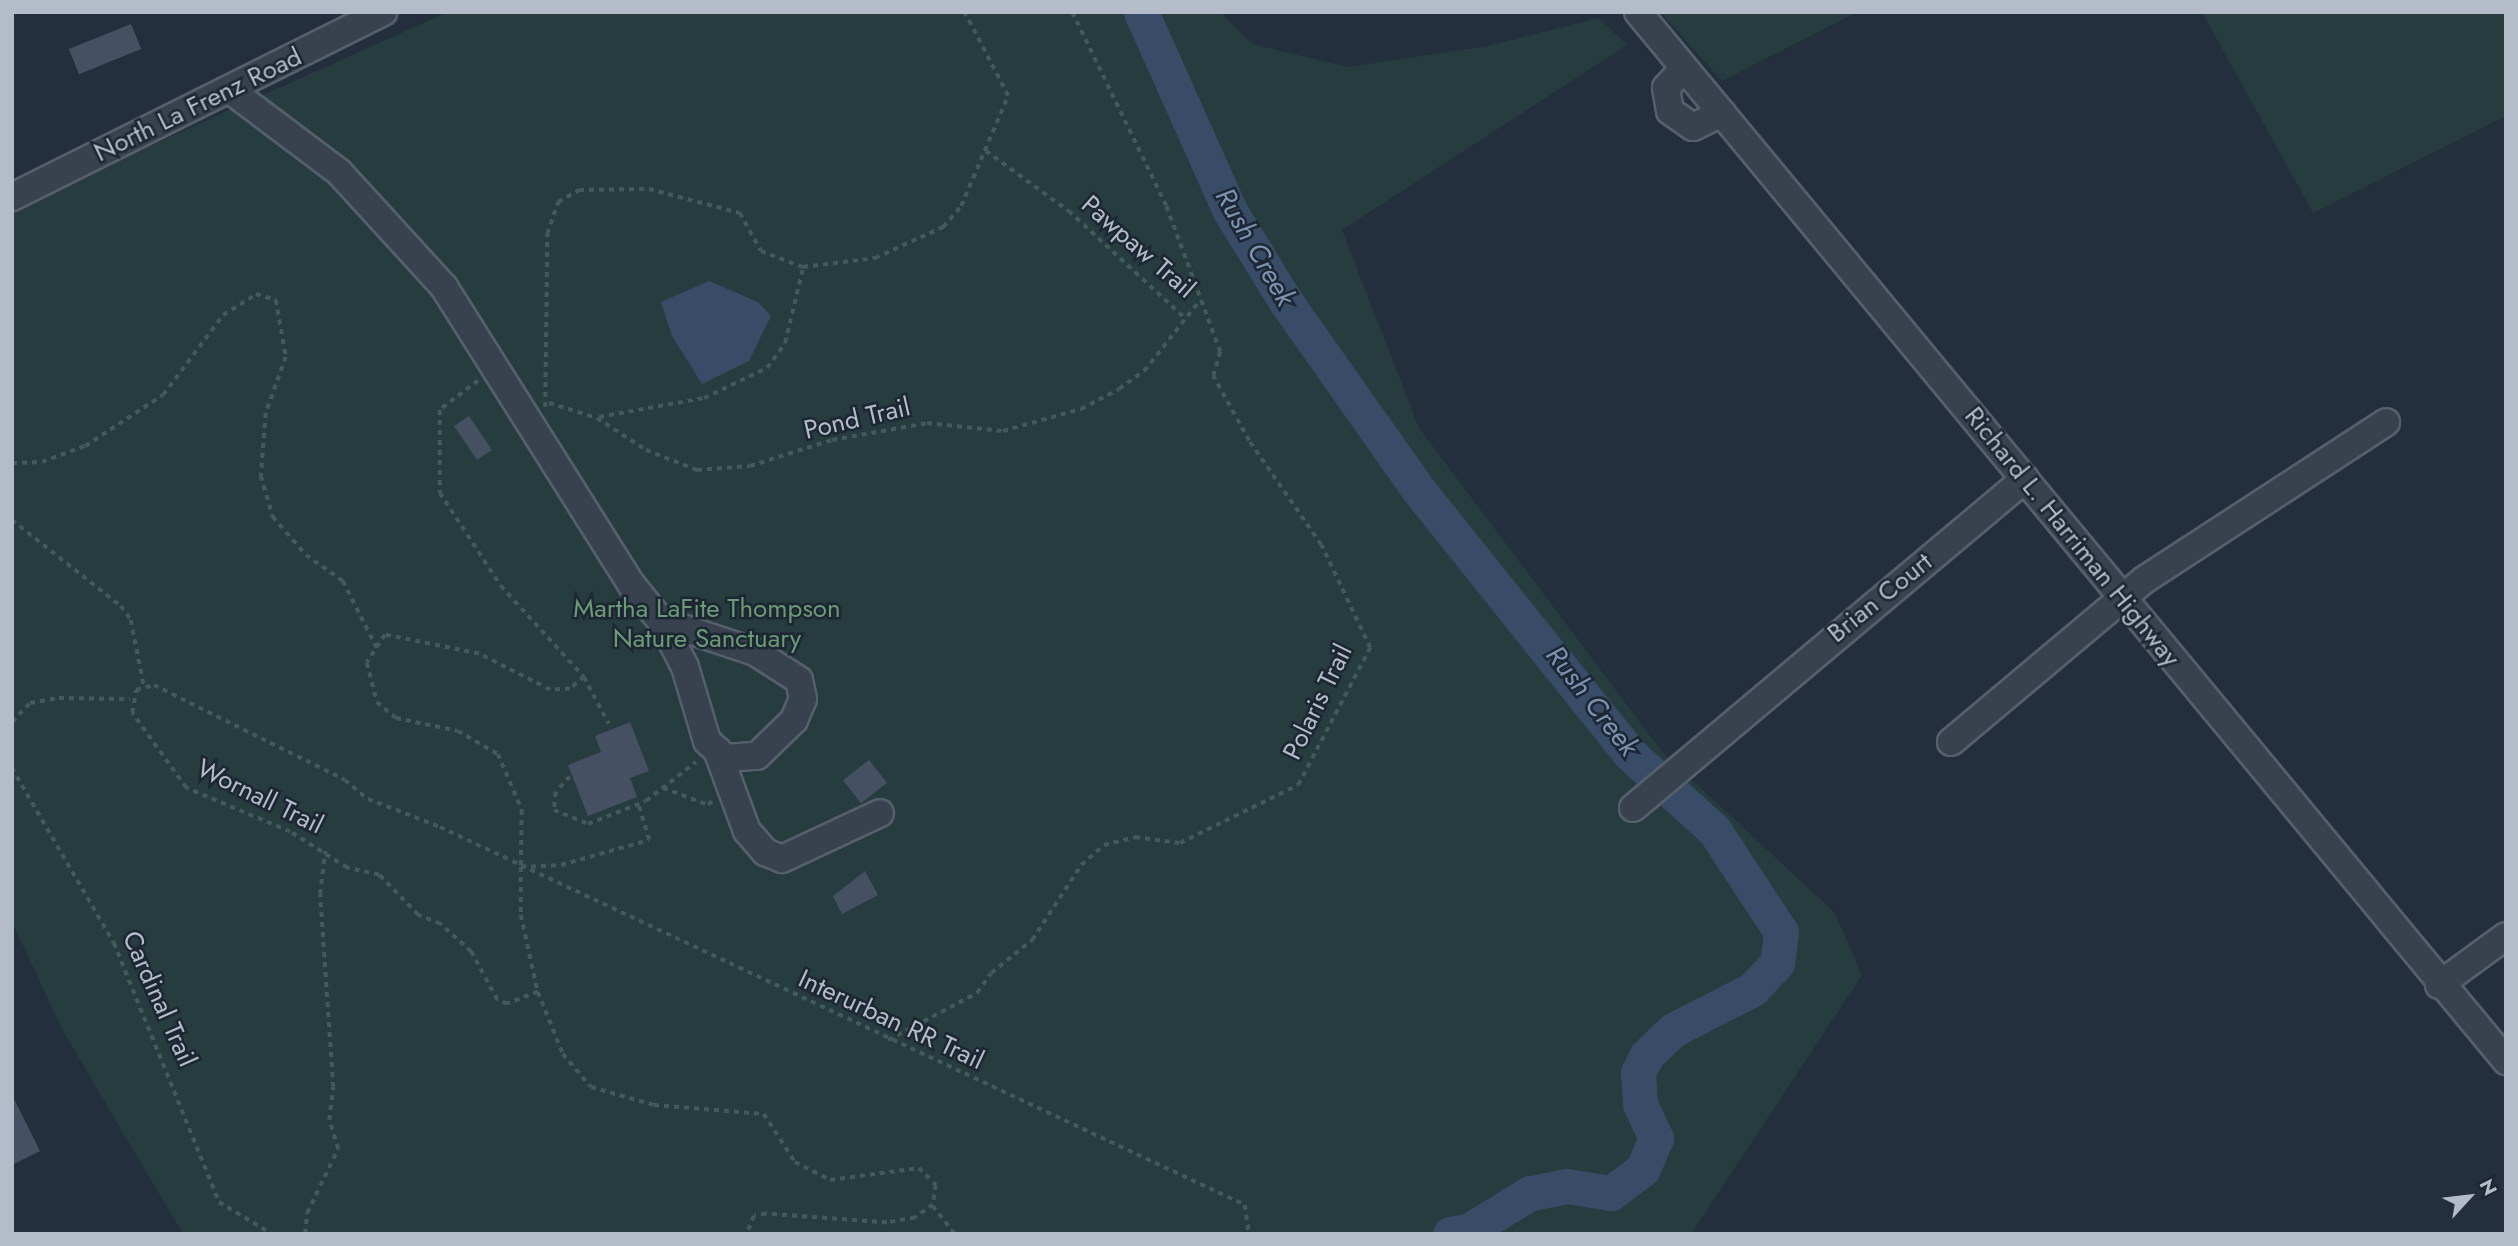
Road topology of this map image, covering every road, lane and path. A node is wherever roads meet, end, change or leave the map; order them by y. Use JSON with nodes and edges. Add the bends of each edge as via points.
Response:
{"nodes":[{"id":1,"x":383,"y":12,"type":"edge"},
{"id":2,"x":964,"y":12,"type":"edge"},
{"id":3,"x":1072,"y":12,"type":"edge"},
{"id":4,"x":1638,"y":12,"type":"edge"},
{"id":5,"x":1684,"y":68,"type":"junction"},
{"id":6,"x":230,"y":90,"type":"junction"},
{"id":7,"x":1722,"y":113,"type":"junction"},
{"id":8,"x":986,"y":151,"type":"junction"},
{"id":9,"x":12,"y":197,"type":"edge"},
{"id":10,"x":803,"y":267,"type":"junction"},
{"id":11,"x":1200,"y":300,"type":"junction"},
{"id":12,"x":1184,"y":317,"type":"junction"},
{"id":13,"x":498,"y":368,"type":"junction"},
{"id":14,"x":540,"y":412,"type":"junction"},
{"id":15,"x":597,"y":418,"type":"junction"},
{"id":16,"x":2386,"y":422,"type":"dead end"},
{"id":17,"x":12,"y":463,"type":"edge"},
{"id":18,"x":2025,"y":479,"type":"junction"},
{"id":19,"x":12,"y":520,"type":"edge"},
{"id":20,"x":2124,"y":601,"type":"junction"},
{"id":21,"x":661,"y":621,"type":"junction"},
{"id":22,"x":377,"y":648,"type":"junction"},
{"id":23,"x":583,"y":677,"type":"junction"},
{"id":24,"x":144,"y":686,"type":"junction"},
{"id":25,"x":130,"y":699,"type":"junction"},
{"id":26,"x":12,"y":722,"type":"edge"},
{"id":27,"x":609,"y":724,"type":"dead end"},
{"id":28,"x":1951,"y":742,"type":"dead end"},
{"id":29,"x":715,"y":748,"type":"junction"},
{"id":30,"x":12,"y":768,"type":"edge"},
{"id":31,"x":570,"y":777,"type":"dead end"},
{"id":32,"x":662,"y":787,"type":"junction"},
{"id":33,"x":712,"y":787,"type":"dead end"},
{"id":34,"x":638,"y":805,"type":"junction"},
{"id":35,"x":1633,"y":808,"type":"dead end"},
{"id":36,"x":880,"y":813,"type":"dead end"},
{"id":37,"x":326,"y":851,"type":"junction"},
{"id":38,"x":521,"y":864,"type":"junction"},
{"id":39,"x":2506,"y":936,"type":"edge"},
{"id":40,"x":2439,"y":985,"type":"junction"},
{"id":41,"x":538,"y":992,"type":"junction"},
{"id":42,"x":888,"y":1040,"type":"junction"},
{"id":43,"x":2506,"y":1061,"type":"edge"},
{"id":44,"x":933,"y":1205,"type":"junction"},
{"id":45,"x":272,"y":1234,"type":"edge"},
{"id":46,"x":305,"y":1234,"type":"edge"},
{"id":47,"x":747,"y":1234,"type":"edge"},
{"id":48,"x":955,"y":1234,"type":"edge"},
{"id":49,"x":1249,"y":1234,"type":"edge"}],
"edges":[{"from":1,"to":6,"type":"street","name":"North La Frenz Road"},
{"from":2,"to":8,"type":"path","via":[[1007,96]]},
{"from":3,"to":11,"type":"path","name":"Pawpaw Trail","via":[[1166,206]]},
{"from":4,"to":5,"type":"street","name":"Richard L. Harriman Highway"},
{"from":5,"to":7,"type":"street","name":"Richard L. Harriman Highway"},
{"from":5,"to":7,"type":"street","via":[[1666,88],[1670,111],[1693,127]]},
{"from":6,"to":9,"type":"street","name":"North La Frenz Road"},
{"from":6,"to":13,"type":"street","via":[[339,172],[392,224]]},
{"from":7,"to":18,"type":"street","name":"Richard L. Harriman Highway"},
{"from":8,"to":10,"type":"path","via":[[961,206],[943,227],[875,258]]},
{"from":8,"to":12,"type":"path","name":"Pawpaw Trail","via":[[1069,211]]},
{"from":10,"to":14,"type":"path","via":[[761,251],[740,214],[649,189],[579,190],[558,202],[547,234]]},
{"from":10,"to":15,"type":"path","name":"Pond Trail","via":[[788,332],[767,368],[704,398]]},
{"from":11,"to":12,"type":"path","name":"Pawpaw Trail"},
{"from":11,"to":42,"type":"path","name":"Polaris Trail","via":[[1220,352],[1213,376],[1249,441],[1321,545],[1370,648],[1298,785],[1180,844],[1135,837],[1104,845],[1082,865],[1032,940],[991,972],[977,993]]},
{"from":12,"to":15,"type":"path","name":"Pond Trail","via":[[1144,371],[1119,389],[1081,409],[1003,431],[927,423],[832,440],[750,466],[697,470],[646,450]]},
{"from":13,"to":14,"type":"street"},
{"from":13,"to":23,"type":"path","via":[[440,410],[440,494],[501,586]]},
{"from":14,"to":15,"type":"path","name":"Pond Trail"},
{"from":14,"to":21,"type":"street"},
{"from":16,"to":20,"type":"street","via":[[2144,580]]},
{"from":17,"to":22,"type":"path","via":[[42,462],[85,446],[163,395],[223,315],[256,294],[276,300],[286,357],[266,413],[261,475],[273,517],[306,555],[343,581]]},
{"from":18,"to":20,"type":"street","name":"Richard L. Harriman Highway"},
{"from":18,"to":35,"type":"street","name":"Brian Court","via":[[1735,717]]},
{"from":19,"to":24,"type":"path","via":[[121,606],[135,635]]},
{"from":20,"to":28,"type":"street"},
{"from":20,"to":40,"type":"street","name":"Richard L. Harriman Highway"},
{"from":21,"to":29,"type":"street"},
{"from":21,"to":29,"type":"street","via":[[755,652],[799,680],[803,699],[794,720],[757,757],[725,758]]},
{"from":22,"to":23,"type":"path","via":[[386,635],[426,639],[479,654],[550,690],[570,689]]},
{"from":22,"to":38,"type":"path","via":[[367,663],[377,702],[396,718],[458,731],[498,754],[523,810]]},
{"from":23,"to":27,"type":"path"},
{"from":24,"to":25,"type":"path"},
{"from":24,"to":38,"type":"path","name":"Wornall Trail","via":[[345,780],[368,799]]},
{"from":25,"to":26,"type":"path","via":[[59,698],[30,704]]},
{"from":25,"to":37,"type":"path","name":"Wornall Trail","via":[[142,732],[186,788]]},
{"from":29,"to":32,"type":"path"},
{"from":29,"to":36,"type":"street","via":[[747,831],[765,852],[782,859]]},
{"from":30,"to":45,"type":"path","name":"Cardinal Trail","via":[[114,943],[219,1202]]},
{"from":31,"to":34,"type":"path","via":[[553,798],[554,810],[566,820],[588,824]]},
{"from":32,"to":33,"type":"path","via":[[708,805]]},
{"from":32,"to":34,"type":"path"},
{"from":34,"to":38,"type":"path","name":"Wornall Trail","via":[[649,840],[561,865]]},
{"from":37,"to":41,"type":"path","name":"Wornall Trail","via":[[347,868],[379,875],[418,915],[440,924],[471,952],[497,1000],[507,1004]]},
{"from":37,"to":46,"type":"path","via":[[320,894],[333,1087],[329,1120],[338,1149],[307,1213]]},
{"from":38,"to":41,"type":"path","via":[[521,915]]},
{"from":38,"to":42,"type":"path","name":"Interurban RR Trail"},
{"from":39,"to":40,"type":"street"},
{"from":40,"to":43,"type":"street","name":"Richard L. Harriman Highway"},
{"from":41,"to":44,"type":"path","via":[[563,1054],[591,1087],[654,1105],[750,1109],[764,1114],[795,1162],[830,1180],[903,1168],[930,1172],[936,1185]]},
{"from":42,"to":49,"type":"path","name":"Interurban RR Trail","via":[[1245,1205]]},
{"from":44,"to":47,"type":"path","via":[[915,1219],[887,1223],[766,1214],[754,1216]]},
{"from":44,"to":48,"type":"path"}]}
